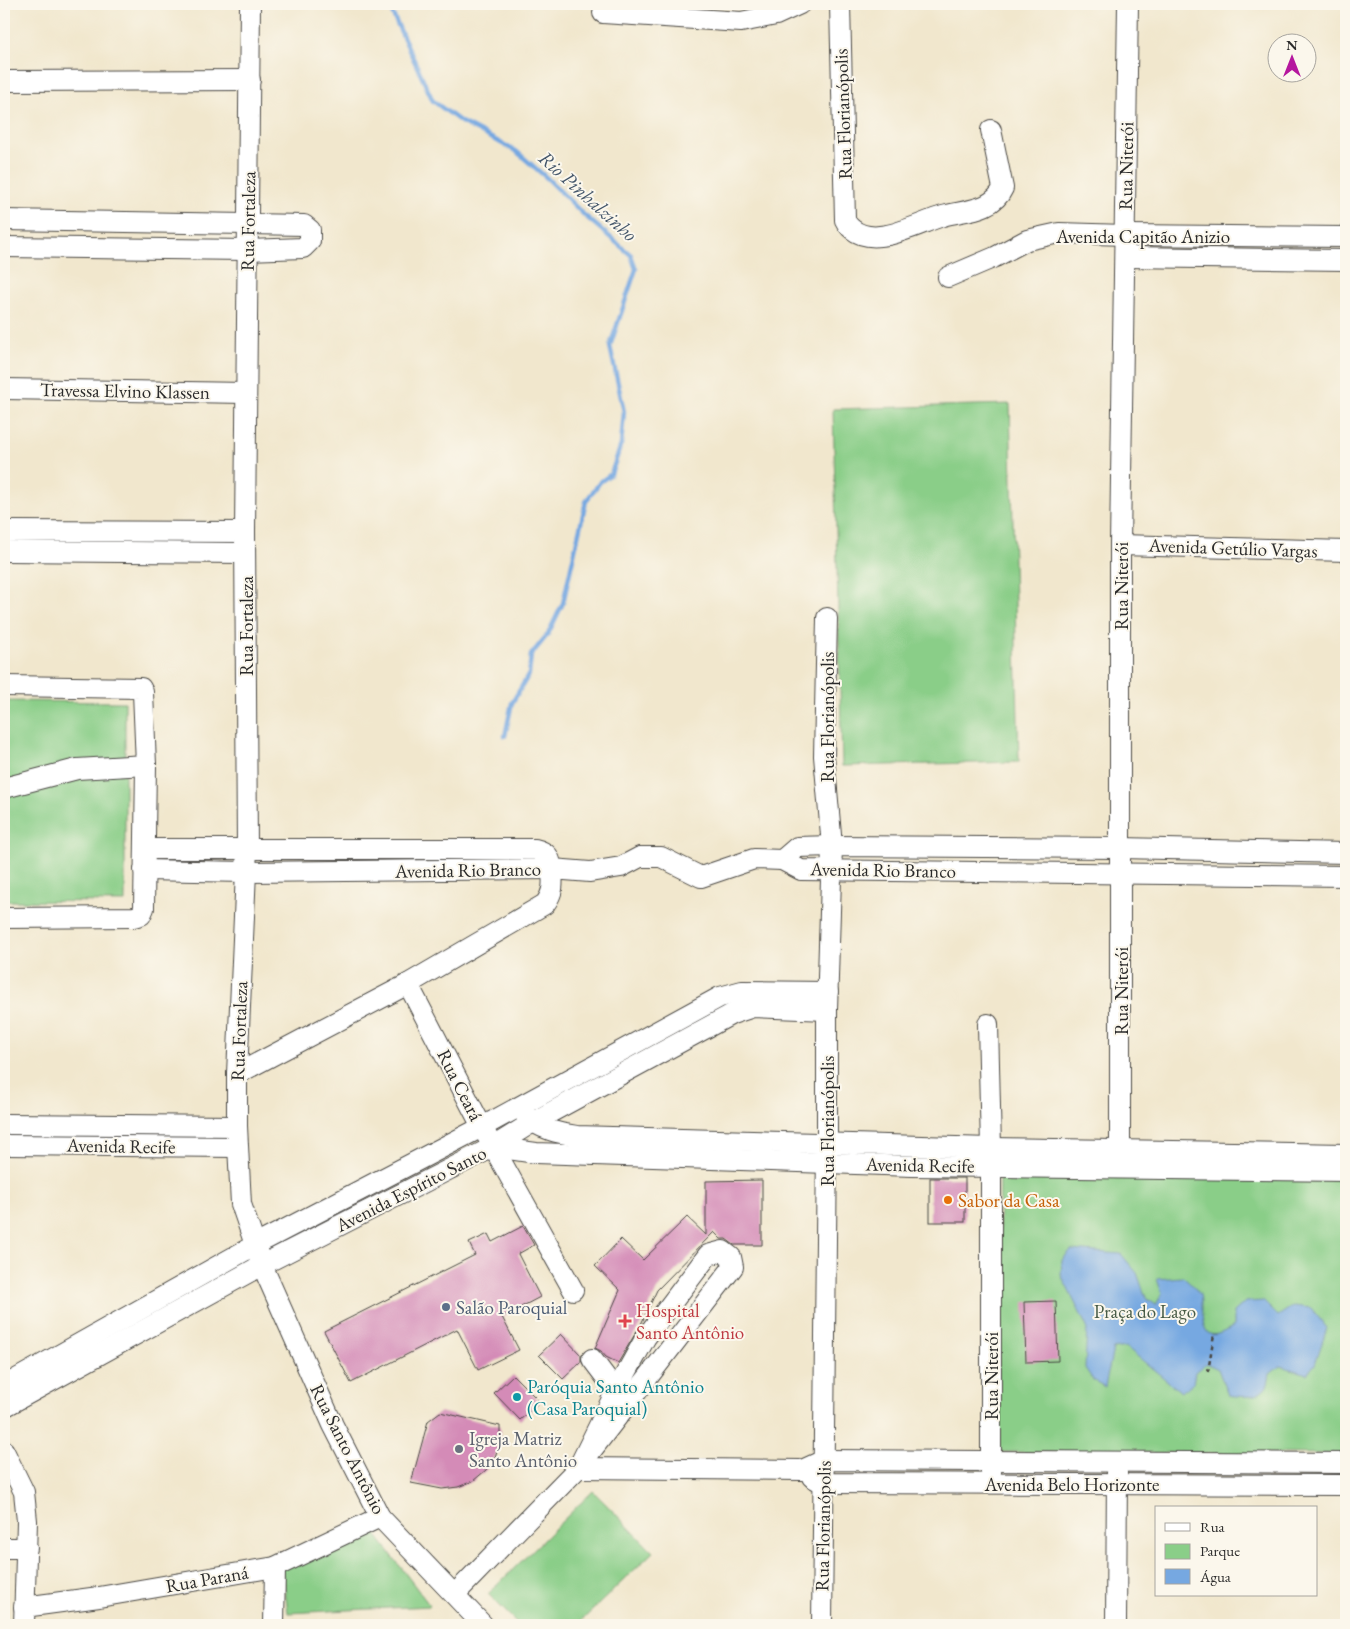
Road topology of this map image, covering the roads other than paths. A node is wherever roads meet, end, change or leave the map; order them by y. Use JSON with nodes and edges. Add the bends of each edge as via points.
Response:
{"nodes":[{"id":1,"x":250,"y":4,"type":"edge"},
{"id":2,"x":800,"y":4,"type":"edge"},
{"id":3,"x":840,"y":4,"type":"edge"},
{"id":4,"x":1128,"y":4,"type":"edge"},
{"id":5,"x":603,"y":13,"type":"dead end"},
{"id":6,"x":250,"y":80,"type":"junction"},
{"id":7,"x":4,"y":81,"type":"edge"},
{"id":8,"x":991,"y":130,"type":"dead end"},
{"id":9,"x":4,"y":220,"type":"edge"},
{"id":10,"x":60,"y":222,"type":"junction"},
{"id":11,"x":144,"y":224,"type":"junction"},
{"id":12,"x":248,"y":225,"type":"junction"},
{"id":13,"x":1126,"y":235,"type":"junction"},
{"id":14,"x":1233,"y":236,"type":"junction"},
{"id":15,"x":1308,"y":236,"type":"junction"},
{"id":16,"x":1346,"y":237,"type":"edge"},
{"id":17,"x":4,"y":247,"type":"edge"},
{"id":18,"x":59,"y":248,"type":"junction"},
{"id":19,"x":144,"y":249,"type":"junction"},
{"id":20,"x":247,"y":250,"type":"junction"},
{"id":21,"x":1125,"y":257,"type":"junction"},
{"id":22,"x":1233,"y":258,"type":"junction"},
{"id":23,"x":1308,"y":259,"type":"junction"},
{"id":24,"x":1346,"y":260,"type":"edge"},
{"id":25,"x":948,"y":277,"type":"dead end"},
{"id":26,"x":4,"y":389,"type":"edge"},
{"id":27,"x":246,"y":393,"type":"junction"},
{"id":28,"x":4,"y":531,"type":"edge"},
{"id":29,"x":70,"y":532,"type":"junction"},
{"id":30,"x":136,"y":532,"type":"junction"},
{"id":31,"x":245,"y":532,"type":"junction"},
{"id":32,"x":1120,"y":545,"type":"junction"},
{"id":33,"x":4,"y":551,"type":"edge"},
{"id":34,"x":1346,"y":551,"type":"edge"},
{"id":35,"x":71,"y":552,"type":"junction"},
{"id":36,"x":136,"y":552,"type":"junction"},
{"id":37,"x":245,"y":552,"type":"junction"},
{"id":38,"x":826,"y":618,"type":"dead end"},
{"id":39,"x":4,"y":686,"type":"edge"},
{"id":40,"x":146,"y":765,"type":"junction"},
{"id":41,"x":4,"y":788,"type":"edge"},
{"id":42,"x":832,"y":846,"type":"junction"},
{"id":43,"x":915,"y":847,"type":"junction"},
{"id":44,"x":983,"y":847,"type":"junction"},
{"id":45,"x":1122,"y":848,"type":"junction"},
{"id":46,"x":145,"y":849,"type":"junction"},
{"id":47,"x":247,"y":849,"type":"junction"},
{"id":48,"x":335,"y":849,"type":"junction"},
{"id":49,"x":408,"y":849,"type":"junction"},
{"id":50,"x":1231,"y":850,"type":"junction"},
{"id":51,"x":1323,"y":853,"type":"junction"},
{"id":52,"x":1346,"y":853,"type":"edge"},
{"id":53,"x":782,"y":860,"type":"junction"},
{"id":54,"x":552,"y":869,"type":"junction"},
{"id":55,"x":144,"y":870,"type":"junction"},
{"id":56,"x":832,"y":870,"type":"junction"},
{"id":57,"x":409,"y":871,"type":"junction"},
{"id":58,"x":915,"y":871,"type":"junction"},
{"id":59,"x":983,"y":871,"type":"junction"},
{"id":60,"x":246,"y":872,"type":"junction"},
{"id":61,"x":334,"y":872,"type":"junction"},
{"id":62,"x":1121,"y":872,"type":"junction"},
{"id":63,"x":1231,"y":874,"type":"junction"},
{"id":64,"x":1323,"y":876,"type":"junction"},
{"id":65,"x":1346,"y":876,"type":"edge"},
{"id":66,"x":4,"y":918,"type":"edge"},
{"id":67,"x":408,"y":984,"type":"junction"},
{"id":68,"x":827,"y":1001,"type":"junction"},
{"id":69,"x":988,"y":1024,"type":"dead end"},
{"id":70,"x":237,"y":1074,"type":"junction"},
{"id":71,"x":517,"y":1107,"type":"junction"},
{"id":72,"x":533,"y":1122,"type":"junction"},
{"id":73,"x":4,"y":1124,"type":"edge"},
{"id":74,"x":237,"y":1126,"type":"junction"},
{"id":75,"x":482,"y":1127,"type":"junction"},
{"id":76,"x":4,"y":1145,"type":"edge"},
{"id":77,"x":238,"y":1147,"type":"junction"},
{"id":78,"x":493,"y":1147,"type":"junction"},
{"id":79,"x":722,"y":1150,"type":"junction"},
{"id":80,"x":827,"y":1153,"type":"junction"},
{"id":81,"x":1346,"y":1154,"type":"edge"},
{"id":82,"x":991,"y":1157,"type":"junction"},
{"id":83,"x":1120,"y":1159,"type":"junction"},
{"id":84,"x":1281,"y":1162,"type":"junction"},
{"id":85,"x":1346,"y":1171,"type":"edge"},
{"id":86,"x":382,"y":1179,"type":"junction"},
{"id":87,"x":393,"y":1198,"type":"junction"},
{"id":88,"x":254,"y":1245,"type":"junction"},
{"id":89,"x":262,"y":1265,"type":"junction"},
{"id":90,"x":573,"y":1290,"type":"dead end"},
{"id":91,"x":119,"y":1332,"type":"junction"},
{"id":92,"x":592,"y":1359,"type":"dead end"},
{"id":93,"x":4,"y":1386,"type":"edge"},
{"id":94,"x":622,"y":1398,"type":"junction"},
{"id":95,"x":4,"y":1407,"type":"edge"},
{"id":96,"x":4,"y":1451,"type":"edge"},
{"id":97,"x":824,"y":1460,"type":"junction"},
{"id":98,"x":991,"y":1460,"type":"junction"},
{"id":99,"x":1117,"y":1461,"type":"junction"},
{"id":100,"x":1346,"y":1463,"type":"edge"},
{"id":101,"x":578,"y":1468,"type":"junction"},
{"id":102,"x":802,"y":1470,"type":"junction"},
{"id":103,"x":823,"y":1483,"type":"junction"},
{"id":104,"x":990,"y":1484,"type":"junction"},
{"id":105,"x":1118,"y":1484,"type":"junction"},
{"id":106,"x":1346,"y":1485,"type":"edge"},
{"id":107,"x":380,"y":1517,"type":"junction"},
{"id":108,"x":4,"y":1548,"type":"edge"},
{"id":109,"x":27,"y":1548,"type":"junction"},
{"id":110,"x":275,"y":1567,"type":"junction"},
{"id":111,"x":455,"y":1594,"type":"junction"},
{"id":112,"x":24,"y":1616,"type":"edge"},
{"id":113,"x":274,"y":1625,"type":"edge"},
{"id":114,"x":483,"y":1625,"type":"edge"},
{"id":115,"x":822,"y":1625,"type":"edge"},
{"id":116,"x":1116,"y":1625,"type":"edge"}],
"edges":[{"from":1,"to":6,"type":"street","name":"Rua Fortaleza"},
{"from":2,"to":5,"type":"street","via":[[776,15],[741,22]]},
{"from":3,"to":8,"type":"street","name":"Rua Florianópolis","via":[[847,224],[856,232],[868,237],[898,233],[994,201],[1003,188]]},
{"from":4,"to":13,"type":"street","name":"Rua Niterói"},
{"from":6,"to":7,"type":"street"},
{"from":6,"to":12,"type":"street","name":"Rua Fortaleza"},
{"from":9,"to":10,"type":"street"},
{"from":10,"to":11,"type":"street"},
{"from":10,"to":18,"type":"street"},
{"from":11,"to":12,"type":"street"},
{"from":11,"to":19,"type":"street"},
{"from":12,"to":20,"type":"street","name":"Rua Fortaleza"},
{"from":12,"to":20,"type":"street","via":[[304,225],[310,230],[310,240],[303,248]]},
{"from":13,"to":14,"type":"street","name":"Avenida Capitão Anizio"},
{"from":13,"to":21,"type":"street","name":"Rua Niterói"},
{"from":13,"to":25,"type":"street","name":"Avenida Capitão Anizio","via":[[1059,233],[1027,240]]},
{"from":14,"to":15,"type":"street","name":"Avenida Capitão Anizio"},
{"from":14,"to":22,"type":"street"},
{"from":15,"to":16,"type":"street","name":"Avenida Capitão Anizio"},
{"from":15,"to":23,"type":"street"},
{"from":17,"to":18,"type":"street"},
{"from":18,"to":19,"type":"street"},
{"from":19,"to":20,"type":"street"},
{"from":20,"to":27,"type":"street","name":"Rua Fortaleza"},
{"from":21,"to":22,"type":"street","name":"Avenida Capitão Anizio"},
{"from":21,"to":32,"type":"street","name":"Rua Niterói"},
{"from":22,"to":23,"type":"street","name":"Avenida Capitão Anizio"},
{"from":23,"to":24,"type":"street","name":"Avenida Capitão Anizio"},
{"from":26,"to":27,"type":"street","name":"Travessa Elvino Klassen"},
{"from":27,"to":31,"type":"street","name":"Rua Fortaleza"},
{"from":28,"to":29,"type":"street"},
{"from":29,"to":30,"type":"street"},
{"from":29,"to":35,"type":"street"},
{"from":30,"to":31,"type":"street"},
{"from":30,"to":36,"type":"street"},
{"from":31,"to":37,"type":"street","name":"Rua Fortaleza"},
{"from":32,"to":34,"type":"street","name":"Avenida Getúlio Vargas"},
{"from":32,"to":45,"type":"street","name":"Rua Niterói"},
{"from":33,"to":35,"type":"street"},
{"from":35,"to":36,"type":"street"},
{"from":36,"to":37,"type":"street"},
{"from":37,"to":47,"type":"street","name":"Rua Fortaleza"},
{"from":38,"to":42,"type":"street","name":"Rua Florianópolis","via":[[824,756]]},
{"from":39,"to":40,"type":"street","via":[[141,688]]},
{"from":40,"to":41,"type":"street","via":[[77,769]]},
{"from":40,"to":46,"type":"street"},
{"from":42,"to":43,"type":"street","name":"Avenida Rio Branco"},
{"from":42,"to":53,"type":"street","name":"Avenida Rio Branco","via":[[797,847]]},
{"from":42,"to":56,"type":"street","name":"Rua Florianópolis"},
{"from":43,"to":44,"type":"street","name":"Avenida Rio Branco"},
{"from":43,"to":58,"type":"street"},
{"from":44,"to":45,"type":"street","name":"Avenida Rio Branco"},
{"from":44,"to":59,"type":"street"},
{"from":45,"to":50,"type":"street","name":"Avenida Rio Branco"},
{"from":45,"to":62,"type":"street","name":"Rua Niterói"},
{"from":46,"to":47,"type":"street","name":"Avenida Rio Branco"},
{"from":46,"to":55,"type":"street"},
{"from":47,"to":48,"type":"street","name":"Avenida Rio Branco"},
{"from":47,"to":60,"type":"street","name":"Rua Fortaleza"},
{"from":48,"to":49,"type":"street","name":"Avenida Rio Branco"},
{"from":48,"to":61,"type":"street"},
{"from":49,"to":54,"type":"street","name":"Avenida Rio Branco","via":[[535,849],[550,857]]},
{"from":49,"to":57,"type":"street"},
{"from":50,"to":51,"type":"street","name":"Avenida Rio Branco"},
{"from":50,"to":63,"type":"street"},
{"from":51,"to":52,"type":"street","name":"Avenida Rio Branco"},
{"from":51,"to":64,"type":"street"},
{"from":53,"to":54,"type":"street","via":[[754,859],[701,877],[661,857],[640,857],[621,867],[590,872]]},
{"from":53,"to":56,"type":"street","name":"Avenida Rio Branco","via":[[801,870]]},
{"from":54,"to":57,"type":"street","name":"Avenida Rio Branco"},
{"from":54,"to":67,"type":"street","via":[[554,888],[545,904]]},
{"from":55,"to":60,"type":"street","name":"Avenida Rio Branco"},
{"from":55,"to":66,"type":"street","via":[[144,908],[141,915]]},
{"from":56,"to":58,"type":"street","name":"Avenida Rio Branco"},
{"from":56,"to":68,"type":"street","name":"Rua Florianópolis"},
{"from":57,"to":61,"type":"street","name":"Avenida Rio Branco"},
{"from":58,"to":59,"type":"street","name":"Avenida Rio Branco"},
{"from":59,"to":62,"type":"street","name":"Avenida Rio Branco"},
{"from":60,"to":61,"type":"street","name":"Avenida Rio Branco"},
{"from":60,"to":70,"type":"street","name":"Rua Fortaleza"},
{"from":62,"to":63,"type":"street","name":"Avenida Rio Branco"},
{"from":62,"to":83,"type":"street","name":"Rua Niterói"},
{"from":63,"to":64,"type":"street","name":"Avenida Rio Branco"},
{"from":64,"to":65,"type":"street","name":"Avenida Rio Branco"},
{"from":67,"to":70,"type":"street"},
{"from":67,"to":75,"type":"street","name":"Rua Ceará"},
{"from":68,"to":71,"type":"street","name":"Avenida Espírito Santo","via":[[742,991],[720,997]]},
{"from":68,"to":72,"type":"street","name":"Avenida Espírito Santo","via":[[753,1007],[732,1014]]},
{"from":68,"to":80,"type":"street","name":"Rua Florianópolis"},
{"from":69,"to":82,"type":"street","name":"Rua Niterói"},
{"from":70,"to":74,"type":"street","name":"Rua Fortaleza"},
{"from":71,"to":72,"type":"street","name":"Avenida Recife"},
{"from":71,"to":75,"type":"street","name":"Avenida Espírito Santo"},
{"from":72,"to":78,"type":"street","name":"Avenida Espírito Santo"},
{"from":72,"to":79,"type":"street","name":"Avenida Recife","via":[[553,1132],[577,1136]]},
{"from":73,"to":74,"type":"street","name":"Avenida Recife"},
{"from":74,"to":77,"type":"street","name":"Rua Fortaleza"},
{"from":75,"to":78,"type":"street","name":"Rua Ceará"},
{"from":75,"to":86,"type":"street","name":"Avenida Espírito Santo"},
{"from":76,"to":77,"type":"street","name":"Avenida Recife"},
{"from":77,"to":88,"type":"street","name":"Rua Fortaleza","via":[[241,1204]]},
{"from":78,"to":79,"type":"street","name":"Avenida Recife","via":[[536,1153]]},
{"from":78,"to":87,"type":"street","name":"Avenida Espírito Santo"},
{"from":78,"to":90,"type":"street","name":"Rua Ceará"},
{"from":79,"to":80,"type":"street","name":"Avenida Recife"},
{"from":80,"to":82,"type":"street","name":"Avenida Recife"},
{"from":80,"to":97,"type":"street","name":"Rua Florianópolis"},
{"from":81,"to":84,"type":"street","name":"Avenida Recife"},
{"from":82,"to":83,"type":"street","name":"Avenida Recife"},
{"from":82,"to":98,"type":"street","name":"Rua Niterói"},
{"from":83,"to":84,"type":"street","name":"Avenida Recife"},
{"from":84,"to":85,"type":"street","name":"Avenida Recife"},
{"from":86,"to":87,"type":"street"},
{"from":86,"to":88,"type":"street","name":"Avenida Espírito Santo"},
{"from":87,"to":89,"type":"street","name":"Avenida Espírito Santo"},
{"from":88,"to":89,"type":"street","name":"Rua Santo Antônio"},
{"from":88,"to":91,"type":"street","name":"Avenida Espírito Santo"},
{"from":89,"to":91,"type":"street","name":"Avenida Espírito Santo"},
{"from":89,"to":107,"type":"street","name":"Rua Santo Antônio","via":[[333,1425]]},
{"from":91,"to":93,"type":"street","name":"Avenida Espírito Santo"},
{"from":91,"to":95,"type":"street","name":"Avenida Espírito Santo"},
{"from":92,"to":94,"type":"street"},
{"from":94,"to":94,"type":"street","via":[[732,1266],[731,1257],[723,1252],[708,1255],[646,1337]]},
{"from":94,"to":101,"type":"street"},
{"from":96,"to":109,"type":"street","via":[[24,1492]]},
{"from":97,"to":98,"type":"street","name":"Avenida Belo Horizonte"},
{"from":97,"to":102,"type":"street","name":"Avenida Belo Horizonte"},
{"from":97,"to":103,"type":"street","name":"Rua Florianópolis"},
{"from":98,"to":99,"type":"street","name":"Avenida Belo Horizonte"},
{"from":98,"to":104,"type":"street","name":"Rua Niterói"},
{"from":99,"to":100,"type":"street","name":"Avenida Belo Horizonte"},
{"from":99,"to":105,"type":"street"},
{"from":101,"to":102,"type":"street","name":"Avenida Belo Horizonte"},
{"from":101,"to":111,"type":"street"},
{"from":102,"to":103,"type":"street"},
{"from":103,"to":104,"type":"street","name":"Avenida Belo Horizonte"},
{"from":103,"to":115,"type":"street","name":"Rua Florianópolis"},
{"from":104,"to":105,"type":"street","name":"Avenida Belo Horizonte"},
{"from":105,"to":106,"type":"street","name":"Avenida Belo Horizonte"},
{"from":105,"to":116,"type":"street"},
{"from":107,"to":110,"type":"street","name":"Rua Paraná"},
{"from":107,"to":111,"type":"street","name":"Rua Santo Antônio"},
{"from":108,"to":109,"type":"street"},
{"from":109,"to":112,"type":"street"},
{"from":110,"to":112,"type":"street","name":"Rua Paraná","via":[[99,1597]]},
{"from":110,"to":113,"type":"street"},
{"from":111,"to":114,"type":"street","name":"Rua Santo Antônio"}]}
